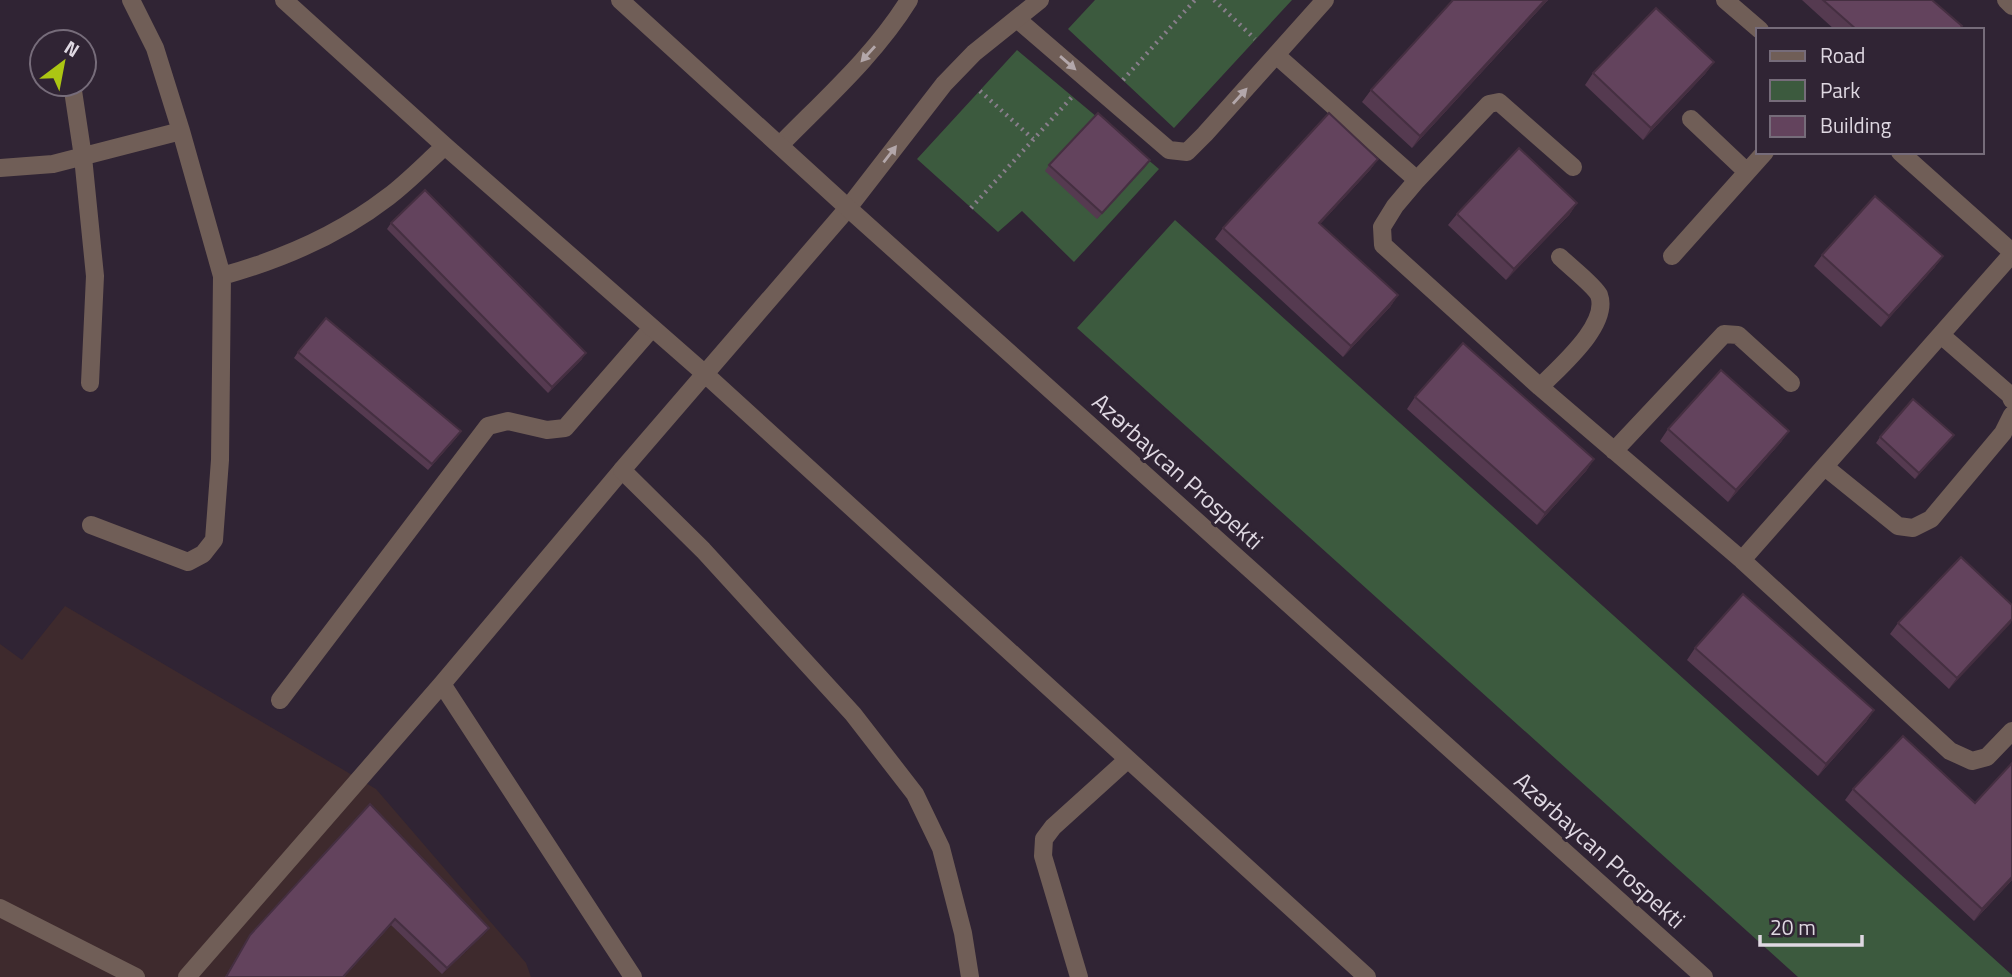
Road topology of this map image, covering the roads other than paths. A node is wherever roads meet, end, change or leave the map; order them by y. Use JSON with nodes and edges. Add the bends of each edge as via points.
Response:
{"nodes":[{"id":1,"x":131,"y":0,"type":"edge"},
{"id":2,"x":284,"y":0,"type":"edge"},
{"id":3,"x":620,"y":0,"type":"edge"},
{"id":4,"x":909,"y":0,"type":"edge"},
{"id":5,"x":1040,"y":0,"type":"edge"},
{"id":6,"x":1325,"y":0,"type":"edge"},
{"id":7,"x":1725,"y":0,"type":"edge"},
{"id":8,"x":2006,"y":0,"type":"edge"},
{"id":9,"x":2012,"y":6,"type":"edge"},
{"id":10,"x":1017,"y":19,"type":"junction"},
{"id":11,"x":1758,"y":28,"type":"edge"},
{"id":12,"x":1276,"y":55,"type":"junction"},
{"id":13,"x":74,"y":98,"type":"edge"},
{"id":14,"x":1691,"y":119,"type":"dead end"},
{"id":15,"x":181,"y":131,"type":"junction"},
{"id":16,"x":780,"y":145,"type":"junction"},
{"id":17,"x":445,"y":146,"type":"junction"},
{"id":18,"x":1763,"y":154,"type":"edge"},
{"id":19,"x":1902,"y":154,"type":"edge"},
{"id":20,"x":83,"y":157,"type":"junction"},
{"id":21,"x":1573,"y":167,"type":"dead end"},
{"id":22,"x":0,"y":168,"type":"edge"},
{"id":23,"x":1748,"y":172,"type":"junction"},
{"id":24,"x":1417,"y":180,"type":"junction"},
{"id":25,"x":848,"y":208,"type":"junction"},
{"id":26,"x":2012,"y":253,"type":"edge"},
{"id":27,"x":1672,"y":256,"type":"dead end"},
{"id":28,"x":1560,"y":257,"type":"dead end"},
{"id":29,"x":222,"y":276,"type":"junction"},
{"id":30,"x":653,"y":328,"type":"junction"},
{"id":31,"x":1941,"y":335,"type":"junction"},
{"id":32,"x":704,"y":373,"type":"junction"},
{"id":33,"x":90,"y":383,"type":"dead end"},
{"id":34,"x":1791,"y":383,"type":"dead end"},
{"id":35,"x":1540,"y":387,"type":"junction"},
{"id":36,"x":2012,"y":400,"type":"edge"},
{"id":37,"x":2012,"y":415,"type":"edge"},
{"id":38,"x":1614,"y":451,"type":"junction"},
{"id":39,"x":1825,"y":467,"type":"junction"},
{"id":40,"x":622,"y":470,"type":"junction"},
{"id":41,"x":91,"y":525,"type":"dead end"},
{"id":42,"x":1742,"y":560,"type":"junction"},
{"id":43,"x":442,"y":684,"type":"junction"},
{"id":44,"x":280,"y":700,"type":"dead end"},
{"id":45,"x":2012,"y":731,"type":"edge"},
{"id":46,"x":1127,"y":760,"type":"junction"},
{"id":47,"x":0,"y":908,"type":"edge"},
{"id":48,"x":136,"y":977,"type":"edge"},
{"id":49,"x":187,"y":977,"type":"edge"},
{"id":50,"x":633,"y":977,"type":"edge"},
{"id":51,"x":971,"y":977,"type":"edge"},
{"id":52,"x":1079,"y":977,"type":"edge"},
{"id":53,"x":1367,"y":977,"type":"edge"},
{"id":54,"x":1704,"y":977,"type":"edge"}],
"edges":[{"from":1,"to":15,"type":"street","via":[[155,48]]},
{"from":2,"to":17,"type":"street"},
{"from":3,"to":16,"type":"street","name":"Azərbaycan Prospekti"},
{"from":4,"to":16,"type":"street","one_way":true,"via":[[871,52]]},
{"from":5,"to":10,"type":"street"},
{"from":6,"to":12,"type":"street"},
{"from":7,"to":11,"type":"street"},
{"from":8,"to":9,"type":"street"},
{"from":10,"to":12,"type":"street","one_way":true,"via":[[1170,150],[1187,152]]},
{"from":25,"to":10,"type":"street","one_way":true,"via":[[944,84]]},
{"from":12,"to":24,"type":"street"},
{"from":13,"to":20,"type":"street"},
{"from":14,"to":23,"type":"street"},
{"from":15,"to":20,"type":"street"},
{"from":15,"to":29,"type":"street"},
{"from":16,"to":25,"type":"street","name":"Azərbaycan Prospekti"},
{"from":17,"to":29,"type":"street","via":[[362,216],[313,242]]},
{"from":17,"to":30,"type":"street"},
{"from":18,"to":23,"type":"street"},
{"from":19,"to":26,"type":"street"},
{"from":20,"to":22,"type":"street"},
{"from":20,"to":33,"type":"street","via":[[95,276]]},
{"from":21,"to":24,"type":"street","via":[[1499,102],[1489,104]]},
{"from":23,"to":27,"type":"street"},
{"from":24,"to":35,"type":"street","via":[[1382,227],[1383,245]]},
{"from":25,"to":32,"type":"street"},
{"from":25,"to":54,"type":"street","name":"Azərbaycan Prospekti"},
{"from":26,"to":31,"type":"street"},
{"from":28,"to":35,"type":"street","via":[[1598,294],[1601,311],[1594,329]]},
{"from":29,"to":41,"type":"street","via":[[220,460],[214,540],[203,554],[188,562]]},
{"from":30,"to":32,"type":"street"},
{"from":30,"to":44,"type":"street","via":[[565,428],[547,430],[508,421],[488,426]]},
{"from":31,"to":36,"type":"street"},
{"from":31,"to":39,"type":"street"},
{"from":32,"to":40,"type":"street"},
{"from":32,"to":46,"type":"street"},
{"from":34,"to":38,"type":"street","via":[[1738,335],[1724,334]]},
{"from":35,"to":38,"type":"street"},
{"from":37,"to":39,"type":"street","via":[[2003,433],[1931,519],[1913,528],[1898,526]]},
{"from":38,"to":42,"type":"street"},
{"from":39,"to":42,"type":"street"},
{"from":40,"to":43,"type":"street"},
{"from":40,"to":51,"type":"street","via":[[703,550],[853,714],[915,794],[941,848]]},
{"from":42,"to":45,"type":"street","via":[[1950,751],[1972,761],[1987,757]]},
{"from":43,"to":49,"type":"street"},
{"from":43,"to":50,"type":"street"},
{"from":46,"to":52,"type":"street","via":[[1044,839],[1043,856]]},
{"from":46,"to":53,"type":"street"},
{"from":47,"to":48,"type":"street"}]}
